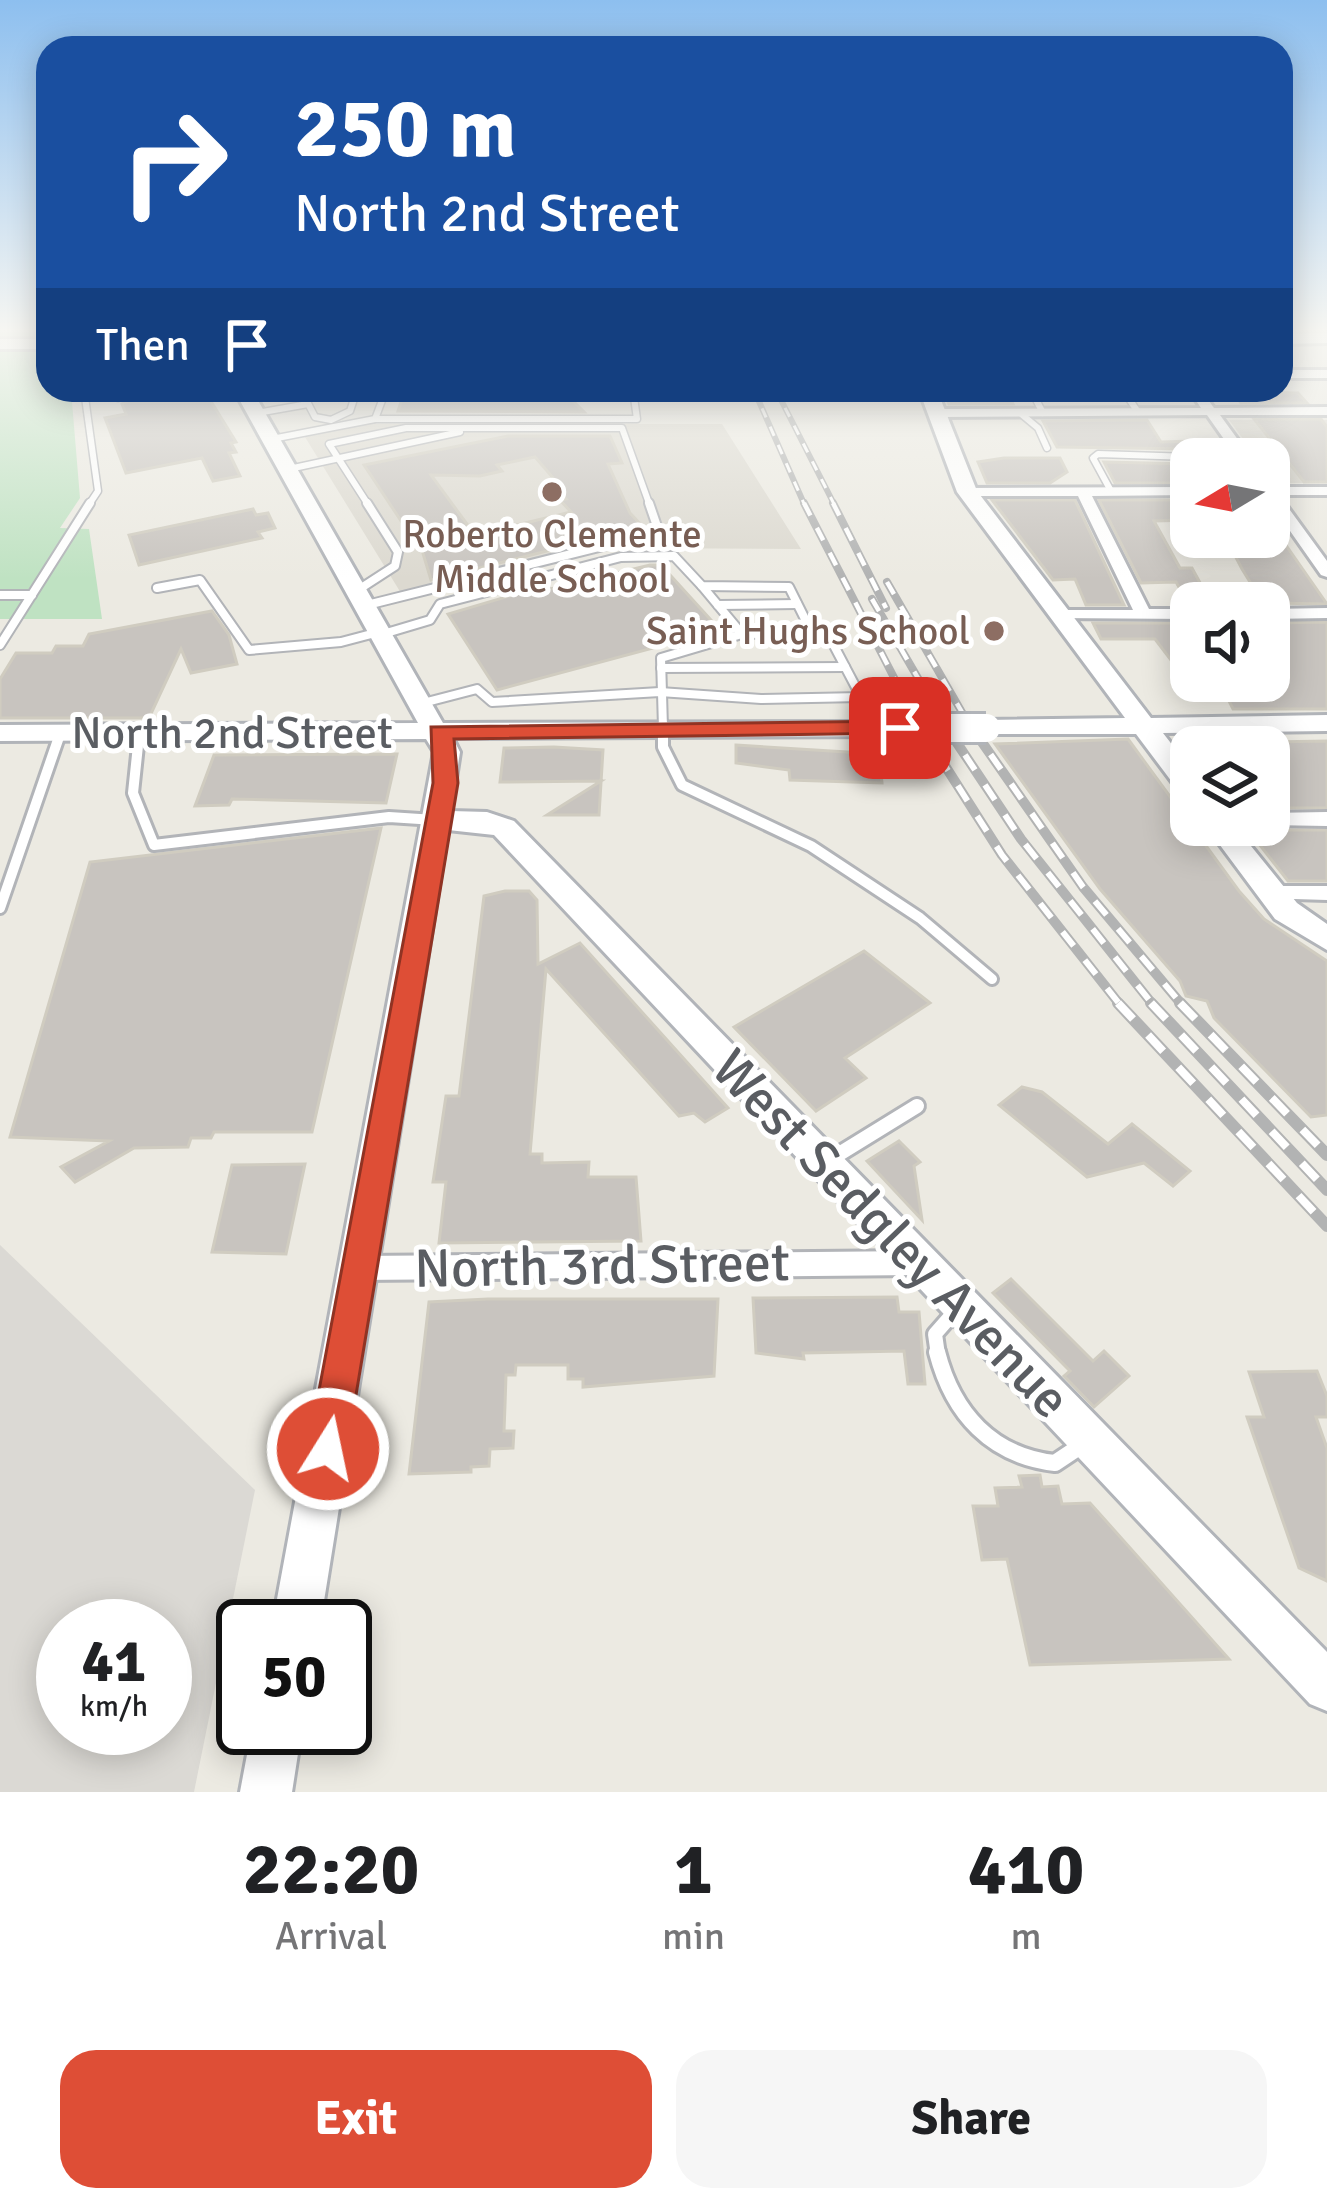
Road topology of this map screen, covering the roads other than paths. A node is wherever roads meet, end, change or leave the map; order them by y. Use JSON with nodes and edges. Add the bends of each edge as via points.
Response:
{"nodes":[{"id":1,"x":87,"y":412,"type":"edge"},
{"id":2,"x":265,"y":412,"type":"edge"},
{"id":3,"x":312,"y":412,"type":"edge"},
{"id":4,"x":345,"y":412,"type":"edge"},
{"id":5,"x":378,"y":412,"type":"edge"},
{"id":6,"x":636,"y":412,"type":"edge"},
{"id":7,"x":1042,"y":412,"type":"joint"},
{"id":8,"x":1138,"y":412,"type":"joint"},
{"id":9,"x":1211,"y":412,"type":"junction"},
{"id":10,"x":1254,"y":412,"type":"edge"},
{"id":11,"x":257,"y":413,"type":"joint"},
{"id":12,"x":937,"y":413,"type":"joint"},
{"id":13,"x":1020,"y":413,"type":"junction"},
{"id":14,"x":375,"y":418,"type":"junction"},
{"id":15,"x":487,"y":427,"type":"junction"},
{"id":16,"x":1230,"y":438,"type":"edge"},
{"id":17,"x":272,"y":439,"type":"junction"},
{"id":18,"x":1047,"y":448,"type":"dead end"},
{"id":19,"x":1170,"y":456,"type":"edge"},
{"id":20,"x":336,"y":457,"type":"junction"},
{"id":21,"x":289,"y":470,"type":"junction"},
{"id":22,"x":1083,"y":491,"type":"junction"},
{"id":23,"x":1111,"y":491,"type":"junction"},
{"id":24,"x":1170,"y":491,"type":"edge"},
{"id":25,"x":1290,"y":491,"type":"edge"},
{"id":26,"x":1327,"y":491,"type":"edge"},
{"id":27,"x":967,"y":492,"type":"junction"},
{"id":28,"x":1290,"y":516,"type":"edge"},
{"id":29,"x":1320,"y":551,"type":"edge"},
{"id":30,"x":1327,"y":572,"type":"edge"},
{"id":31,"x":702,"y":586,"type":"junction"},
{"id":32,"x":157,"y":588,"type":"dead end"},
{"id":33,"x":0,"y":595,"type":"edge"},
{"id":34,"x":32,"y":595,"type":"junction"},
{"id":35,"x":362,"y":597,"type":"junction"},
{"id":36,"x":797,"y":604,"type":"junction"},
{"id":37,"x":718,"y":605,"type":"junction"},
{"id":38,"x":1143,"y":614,"type":"junction"},
{"id":39,"x":1170,"y":614,"type":"edge"},
{"id":40,"x":1290,"y":614,"type":"edge"},
{"id":41,"x":1327,"y":614,"type":"edge"},
{"id":42,"x":1060,"y":615,"type":"junction"},
{"id":43,"x":382,"y":632,"type":"junction"},
{"id":44,"x":812,"y":633,"type":"junction"},
{"id":45,"x":742,"y":634,"type":"junction"},
{"id":46,"x":0,"y":646,"type":"edge"},
{"id":47,"x":845,"y":667,"type":"junction"},
{"id":48,"x":661,"y":668,"type":"junction"},
{"id":49,"x":660,"y":692,"type":"junction"},
{"id":50,"x":423,"y":704,"type":"junction"},
{"id":51,"x":1327,"y":723,"type":"edge"},
{"id":52,"x":1143,"y":725,"type":"junction"},
{"id":53,"x":663,"y":730,"type":"junction"},
{"id":54,"x":440,"y":732,"type":"junction"},
{"id":55,"x":0,"y":733,"type":"edge"},
{"id":56,"x":60,"y":734,"type":"junction"},
{"id":57,"x":140,"y":736,"type":"junction"},
{"id":58,"x":1170,"y":760,"type":"edge"},
{"id":59,"x":1327,"y":819,"type":"edge"},
{"id":60,"x":439,"y":820,"type":"junction"},
{"id":61,"x":1290,"y":820,"type":"edge"},
{"id":62,"x":1234,"y":846,"type":"edge"},
{"id":63,"x":1269,"y":893,"type":"junction"},
{"id":64,"x":1327,"y":893,"type":"edge"},
{"id":65,"x":0,"y":908,"type":"edge"},
{"id":66,"x":1327,"y":939,"type":"edge"},
{"id":67,"x":992,"y":979,"type":"dead end"},
{"id":68,"x":917,"y":1106,"type":"dead end"},
{"id":69,"x":823,"y":1164,"type":"junction"},
{"id":70,"x":917,"y":1263,"type":"junction"},
{"id":71,"x":359,"y":1268,"type":"junction"},
{"id":72,"x":959,"y":1306,"type":"junction"},
{"id":73,"x":1089,"y":1441,"type":"junction"},
{"id":74,"x":301,"y":1599,"type":"edge"},
{"id":75,"x":1327,"y":1688,"type":"edge"},
{"id":76,"x":272,"y":1755,"type":"edge"},
{"id":77,"x":266,"y":1792,"type":"edge"}],
"edges":[{"from":1,"to":34,"type":"lane","via":[[98,491]]},
{"from":2,"to":11,"type":"lane"},
{"from":3,"to":4,"type":"lane"},
{"from":5,"to":14,"type":"lane"},
{"from":6,"to":14,"type":"lane","via":[[637,419]]},
{"from":7,"to":8,"type":"street"},
{"from":7,"to":13,"type":"street"},
{"from":8,"to":9,"type":"street"},
{"from":9,"to":10,"type":"street"},
{"from":9,"to":16,"type":"street"},
{"from":11,"to":17,"type":"main road"},
{"from":12,"to":13,"type":"street"},
{"from":12,"to":27,"type":"main road"},
{"from":13,"to":18,"type":"lane"},
{"from":14,"to":17,"type":"lane"},
{"from":15,"to":20,"type":"lane"},
{"from":15,"to":20,"type":"lane","via":[[406,428],[329,444]]},
{"from":15,"to":35,"type":"lane","via":[[622,428],[659,532]]},
{"from":17,"to":21,"type":"main road"},
{"from":19,"to":23,"type":"lane","via":[[1098,454]]},
{"from":20,"to":21,"type":"lane"},
{"from":20,"to":35,"type":"lane","via":[[398,552],[395,566]]},
{"from":21,"to":35,"type":"main road"},
{"from":22,"to":23,"type":"street"},
{"from":22,"to":27,"type":"street"},
{"from":22,"to":38,"type":"street"},
{"from":23,"to":24,"type":"street"},
{"from":25,"to":26,"type":"street"},
{"from":27,"to":42,"type":"main road"},
{"from":28,"to":29,"type":"street"},
{"from":29,"to":30,"type":"street"},
{"from":31,"to":36,"type":"lane","via":[[789,587]]},
{"from":31,"to":37,"type":"lane"},
{"from":31,"to":43,"type":"lane","via":[[674,556],[622,556],[440,604],[430,620]]},
{"from":32,"to":43,"type":"lane","via":[[200,580],[249,650]]},
{"from":33,"to":34,"type":"lane"},
{"from":34,"to":46,"type":"lane"},
{"from":35,"to":43,"type":"main road"},
{"from":36,"to":37,"type":"lane"},
{"from":36,"to":44,"type":"lane"},
{"from":37,"to":45,"type":"lane"},
{"from":38,"to":39,"type":"street"},
{"from":38,"to":42,"type":"street"},
{"from":40,"to":41,"type":"street"},
{"from":42,"to":52,"type":"main road"},
{"from":43,"to":50,"type":"main road"},
{"from":44,"to":45,"type":"lane"},
{"from":44,"to":47,"type":"lane","via":[[831,640]]},
{"from":45,"to":48,"type":"lane","via":[[661,658]]},
{"from":47,"to":48,"type":"lane"},
{"from":47,"to":49,"type":"lane","via":[[860,697]]},
{"from":48,"to":49,"type":"lane"},
{"from":49,"to":50,"type":"lane","via":[[492,702],[477,688]]},
{"from":49,"to":53,"type":"lane"},
{"from":50,"to":54,"type":"main road"},
{"from":51,"to":52,"type":"main road","name":"North 2nd Street"},
{"from":52,"to":53,"type":"main road","name":"North 2nd Street","bridge":true},
{"from":52,"to":58,"type":"main road"},
{"from":53,"to":54,"type":"main road","name":"North 2nd Street"},
{"from":53,"to":67,"type":"lane","via":[[668,766],[682,785],[812,846],[920,918]]},
{"from":54,"to":57,"type":"main road","name":"North 2nd Street"},
{"from":54,"to":60,"type":"main road","via":[[448,767]]},
{"from":55,"to":56,"type":"main road","name":"North 2nd Street"},
{"from":56,"to":57,"type":"main road","name":"North 2nd Street"},
{"from":56,"to":65,"type":"lane"},
{"from":57,"to":60,"type":"lane","via":[[131,761],[136,820],[154,845],[389,817]]},
{"from":59,"to":61,"type":"street"},
{"from":60,"to":69,"type":"main road","name":"West Sedgley Avenue","via":[[504,827]]},
{"from":60,"to":71,"type":"main road"},
{"from":62,"to":63,"type":"main road"},
{"from":63,"to":64,"type":"street"},
{"from":63,"to":66,"type":"main road"},
{"from":68,"to":69,"type":"lane"},
{"from":69,"to":70,"type":"main road","name":"West Sedgley Avenue"},
{"from":70,"to":71,"type":"street","name":"North 3rd Street"},
{"from":70,"to":72,"type":"main road","name":"West Sedgley Avenue"},
{"from":71,"to":74,"type":"main road"},
{"from":72,"to":73,"type":"main road","name":"West Sedgley Avenue"},
{"from":72,"to":73,"type":"lane","via":[[935,1334],[937,1367],[954,1403],[1010,1456],[1055,1463]]},
{"from":73,"to":75,"type":"main road","name":"West Sedgley Avenue"},
{"from":76,"to":77,"type":"main road"}]}
